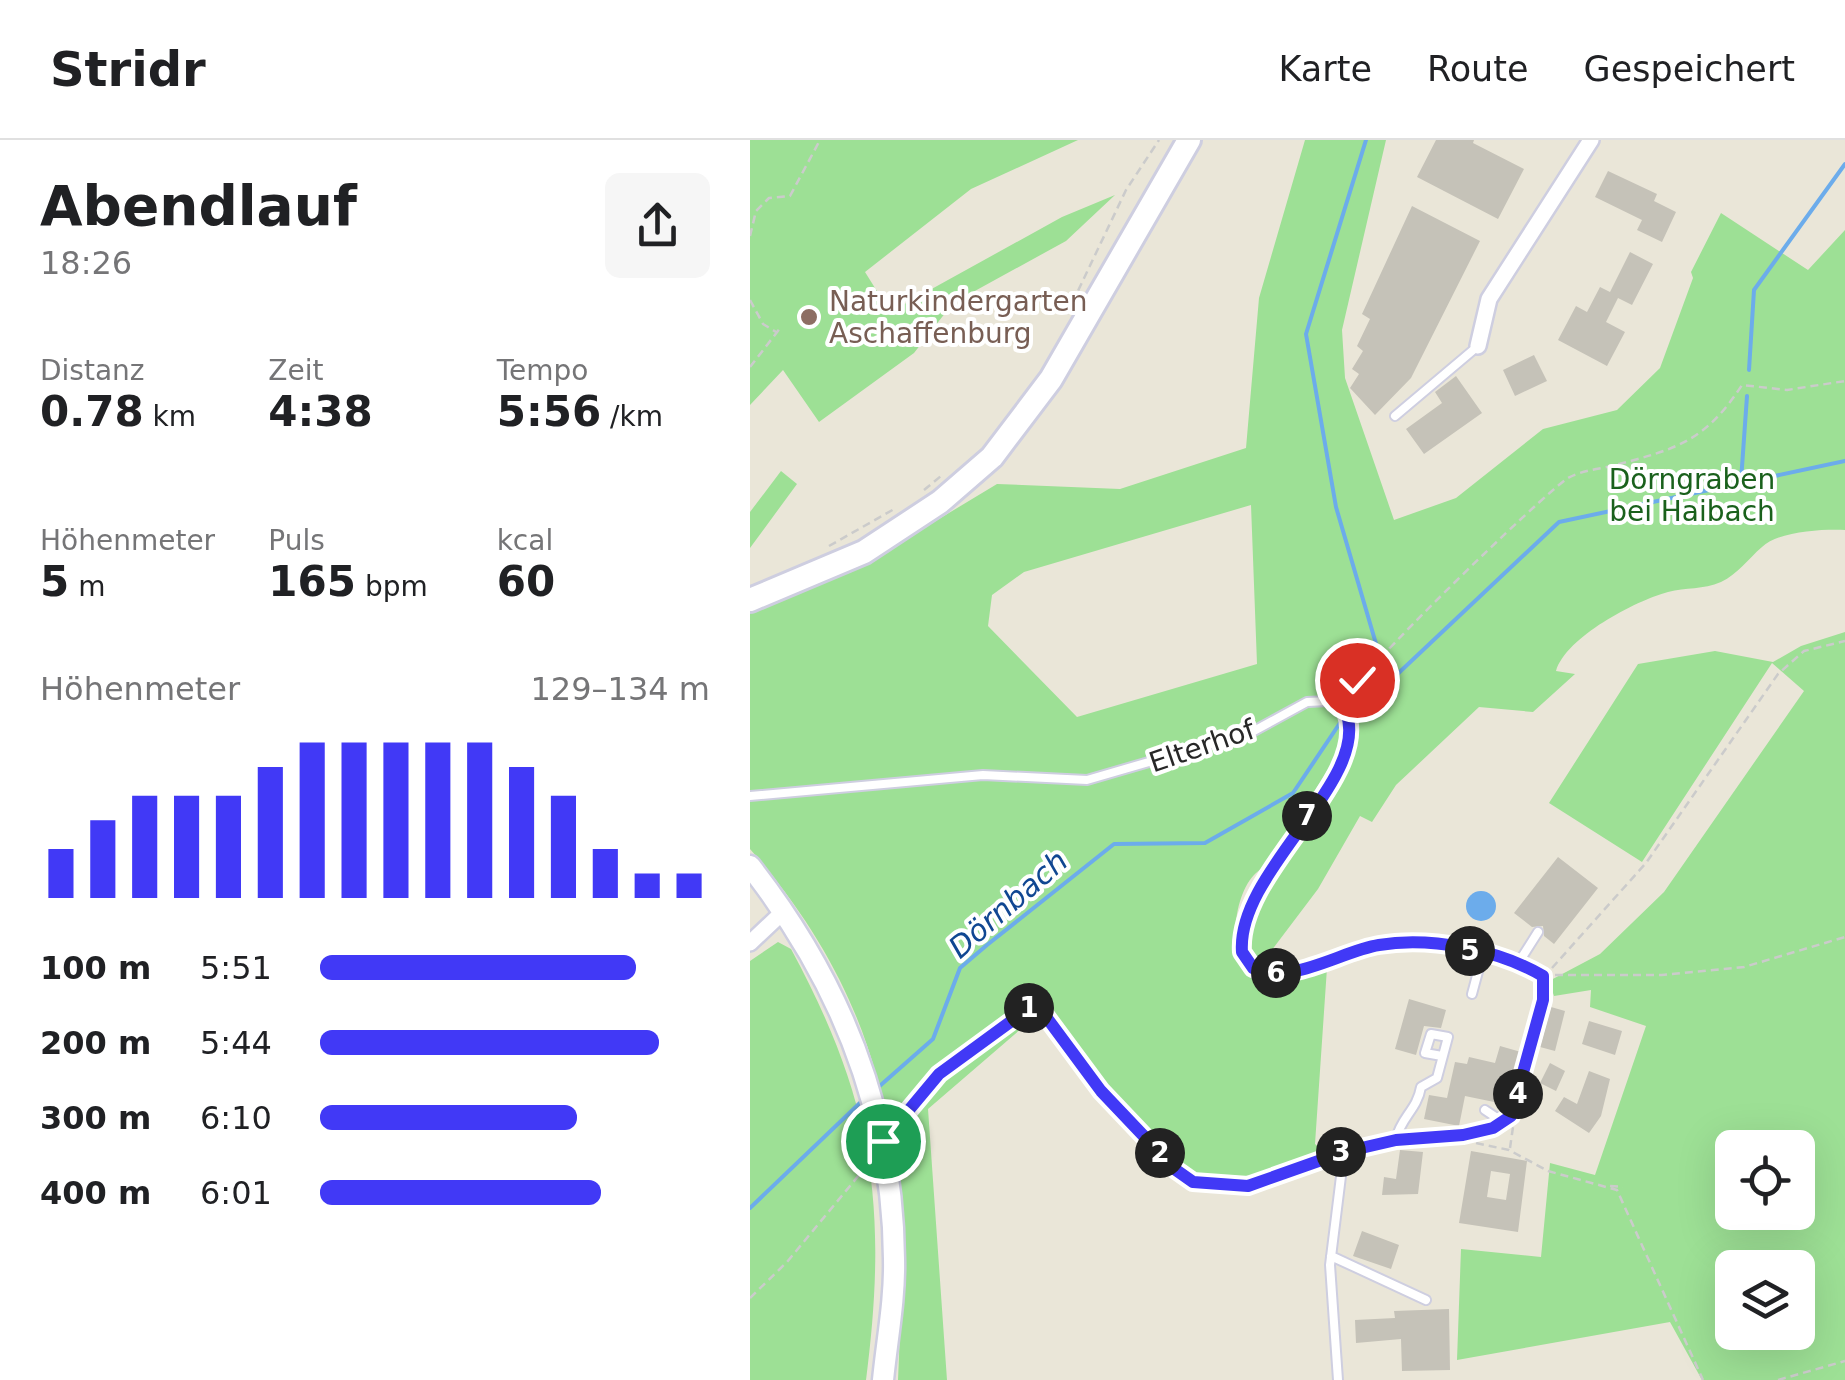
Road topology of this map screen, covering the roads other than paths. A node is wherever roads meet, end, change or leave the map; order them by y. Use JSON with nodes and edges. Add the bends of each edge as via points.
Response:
{"nodes":[{"id":1,"x":1189,"y":140,"type":"edge"},
{"id":2,"x":1590,"y":140,"type":"edge"},
{"id":3,"x":1478,"y":346,"type":"joint"},
{"id":4,"x":1395,"y":416,"type":"dead end"},
{"id":5,"x":750,"y":600,"type":"edge"},
{"id":6,"x":750,"y":796,"type":"edge"},
{"id":7,"x":750,"y":866,"type":"edge"},
{"id":8,"x":784,"y":911,"type":"junction"},
{"id":9,"x":1538,"y":932,"type":"dead end"},
{"id":10,"x":750,"y":943,"type":"edge"},
{"id":11,"x":1483,"y":953,"type":"junction"},
{"id":12,"x":1519,"y":962,"type":"junction"},
{"id":13,"x":1472,"y":994,"type":"dead end"},
{"id":14,"x":1442,"y":1056,"type":"dead end"},
{"id":15,"x":1485,"y":1110,"type":"dead end"},
{"id":16,"x":1507,"y":1119,"type":"junction"},
{"id":17,"x":1396,"y":1140,"type":"junction"},
{"id":18,"x":1331,"y":1256,"type":"junction"},
{"id":19,"x":1426,"y":1300,"type":"dead end"},
{"id":20,"x":883,"y":1380,"type":"edge"},
{"id":21,"x":1338,"y":1380,"type":"edge"}],
"edges":[{"from":1,"to":5,"type":"main road","via":[[1051,379],[992,457],[940,502],[864,552]]},
{"from":2,"to":3,"type":"street","via":[[1490,299]]},
{"from":3,"to":4,"type":"lane"},
{"from":6,"to":11,"type":"lane","name":"Elterhof","via":[[983,775],[1086,780],[1252,732],[1307,702],[1336,702],[1352,729],[1344,758],[1260,885],[1240,938],[1246,960],[1274,974],[1398,942]]},
{"from":7,"to":8,"type":"street"},
{"from":8,"to":10,"type":"street"},
{"from":8,"to":20,"type":"street","via":[[861,1058],[879,1118],[895,1262]]},
{"from":9,"to":12,"type":"lane"},
{"from":11,"to":12,"type":"lane"},
{"from":11,"to":13,"type":"lane"},
{"from":12,"to":16,"type":"lane","via":[[1543,976],[1543,1000]]},
{"from":14,"to":17,"type":"lane","via":[[1437,1078],[1421,1087]]},
{"from":15,"to":16,"type":"lane"},
{"from":16,"to":17,"type":"lane","via":[[1463,1135]]},
{"from":17,"to":18,"type":"lane","via":[[1344,1152]]},
{"from":18,"to":19,"type":"lane"},
{"from":18,"to":21,"type":"lane"}]}
